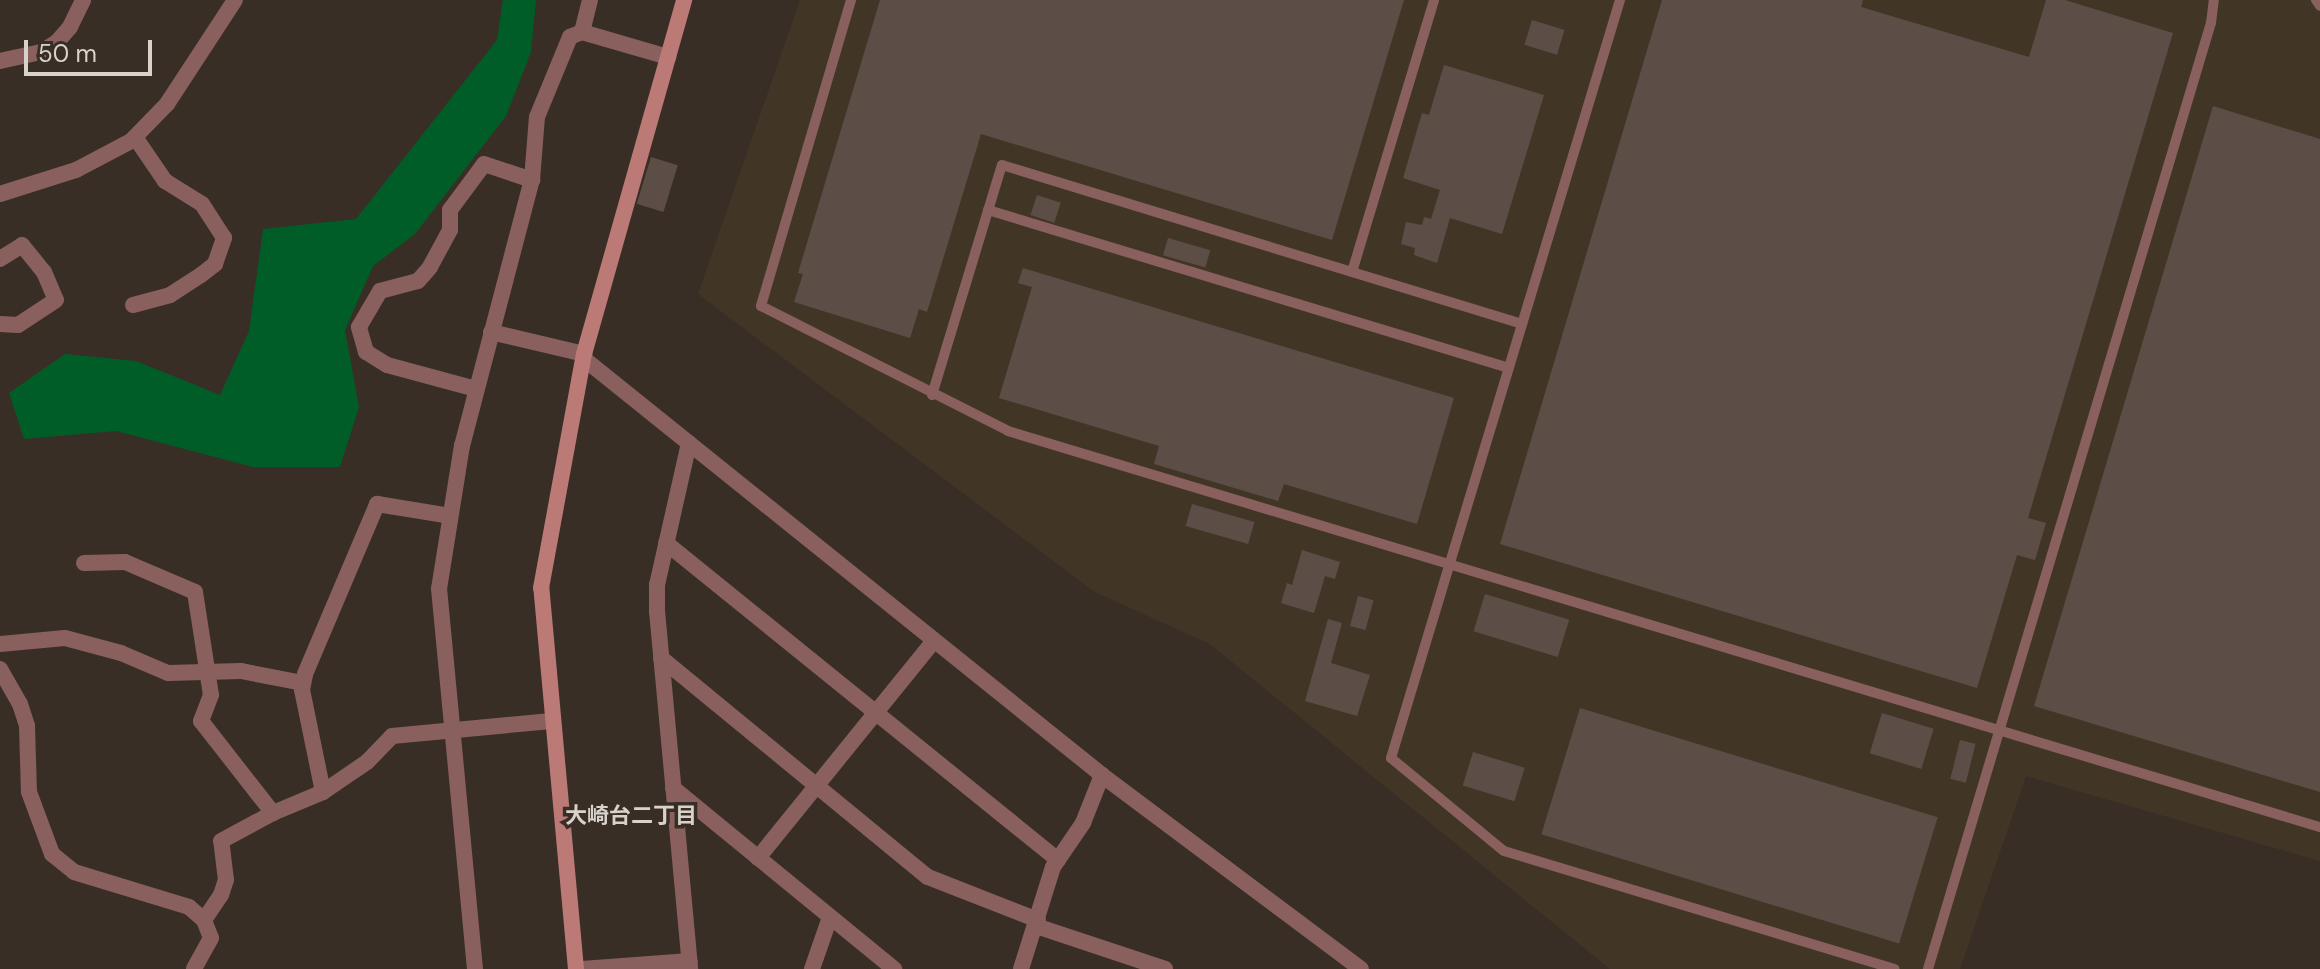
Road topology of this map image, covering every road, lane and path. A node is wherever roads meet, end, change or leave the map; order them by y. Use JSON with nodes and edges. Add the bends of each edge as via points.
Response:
{"nodes":[{"id":1,"x":83,"y":0,"type":"edge"},
{"id":2,"x":235,"y":0,"type":"edge"},
{"id":3,"x":590,"y":0,"type":"edge"},
{"id":4,"x":684,"y":0,"type":"edge"},
{"id":5,"x":851,"y":0,"type":"edge"},
{"id":6,"x":1434,"y":0,"type":"edge"},
{"id":7,"x":1620,"y":0,"type":"edge"},
{"id":8,"x":2214,"y":0,"type":"edge"},
{"id":9,"x":2316,"y":0,"type":"edge"},
{"id":10,"x":2320,"y":6,"type":"edge"},
{"id":11,"x":582,"y":32,"type":"junction"},
{"id":12,"x":668,"y":57,"type":"junction"},
{"id":13,"x":0,"y":61,"type":"edge"},
{"id":14,"x":135,"y":137,"type":"junction"},
{"id":15,"x":532,"y":180,"type":"junction"},
{"id":16,"x":0,"y":194,"type":"edge"},
{"id":17,"x":988,"y":210,"type":"junction"},
{"id":18,"x":0,"y":259,"type":"edge"},
{"id":19,"x":1352,"y":272,"type":"junction"},
{"id":20,"x":133,"y":305,"type":"dead end"},
{"id":21,"x":0,"y":324,"type":"edge"},
{"id":22,"x":1522,"y":324,"type":"junction"},
{"id":23,"x":491,"y":332,"type":"junction"},
{"id":24,"x":583,"y":356,"type":"junction"},
{"id":25,"x":1509,"y":368,"type":"junction"},
{"id":26,"x":476,"y":389,"type":"junction"},
{"id":27,"x":932,"y":395,"type":"junction"},
{"id":28,"x":689,"y":443,"type":"junction"},
{"id":29,"x":450,"y":516,"type":"junction"},
{"id":30,"x":666,"y":543,"type":"junction"},
{"id":31,"x":84,"y":563,"type":"dead end"},
{"id":32,"x":1450,"y":564,"type":"junction"},
{"id":33,"x":934,"y":641,"type":"junction"},
{"id":34,"x":0,"y":644,"type":"edge"},
{"id":35,"x":661,"y":658,"type":"junction"},
{"id":36,"x":0,"y":669,"type":"edge"},
{"id":37,"x":207,"y":674,"type":"junction"},
{"id":38,"x":303,"y":683,"type":"junction"},
{"id":39,"x":876,"y":713,"type":"junction"},
{"id":40,"x":551,"y":721,"type":"junction"},
{"id":41,"x":452,"y":730,"type":"junction"},
{"id":42,"x":2000,"y":730,"type":"junction"},
{"id":43,"x":1102,"y":775,"type":"junction"},
{"id":44,"x":817,"y":786,"type":"junction"},
{"id":45,"x":673,"y":788,"type":"junction"},
{"id":46,"x":323,"y":792,"type":"junction"},
{"id":47,"x":273,"y":813,"type":"junction"},
{"id":48,"x":2320,"y":827,"type":"edge"},
{"id":49,"x":758,"y":858,"type":"junction"},
{"id":50,"x":1058,"y":860,"type":"junction"},
{"id":51,"x":830,"y":917,"type":"junction"},
{"id":52,"x":204,"y":920,"type":"junction"},
{"id":53,"x":1037,"y":923,"type":"junction"},
{"id":54,"x":690,"y":965,"type":"edge"},
{"id":55,"x":194,"y":969,"type":"edge"},
{"id":56,"x":475,"y":969,"type":"edge"},
{"id":57,"x":576,"y":969,"type":"edge"},
{"id":58,"x":582,"y":969,"type":"edge"},
{"id":59,"x":812,"y":969,"type":"edge"},
{"id":60,"x":894,"y":969,"type":"edge"},
{"id":61,"x":1021,"y":969,"type":"edge"},
{"id":62,"x":1165,"y":969,"type":"edge"},
{"id":63,"x":1361,"y":969,"type":"edge"},
{"id":64,"x":1895,"y":969,"type":"edge"},
{"id":65,"x":1928,"y":969,"type":"edge"}],
"edges":[{"from":1,"to":13,"type":"street","via":[[57,42],[41,52]]},
{"from":2,"to":14,"type":"street","via":[[167,104]]},
{"from":3,"to":11,"type":"street"},
{"from":4,"to":12,"type":"street"},
{"from":5,"to":27,"type":"lane","via":[[761,306]]},
{"from":6,"to":19,"type":"lane"},
{"from":7,"to":22,"type":"lane"},
{"from":8,"to":42,"type":"lane"},
{"from":9,"to":10,"type":"lane"},
{"from":11,"to":12,"type":"street"},
{"from":11,"to":15,"type":"street","via":[[570,37],[537,117]]},
{"from":12,"to":24,"type":"street"},
{"from":14,"to":16,"type":"street","via":[[76,170]]},
{"from":14,"to":20,"type":"street","via":[[165,181],[202,204],[224,238],[215,264],[201,275],[170,295]]},
{"from":15,"to":23,"type":"street"},
{"from":15,"to":26,"type":"street","via":[[484,164],[450,210],[450,230],[430,267],[418,281],[380,291],[359,327],[366,352],[387,365]]},
{"from":17,"to":19,"type":"lane","via":[[1002,165]]},
{"from":17,"to":25,"type":"lane"},
{"from":17,"to":27,"type":"lane"},
{"from":18,"to":21,"type":"street","via":[[22,245],[44,272],[56,300],[18,325]]},
{"from":19,"to":22,"type":"lane"},
{"from":22,"to":25,"type":"lane"},
{"from":23,"to":24,"type":"street"},
{"from":23,"to":26,"type":"street"},
{"from":24,"to":28,"type":"street"},
{"from":24,"to":40,"type":"street","via":[[541,588]]},
{"from":25,"to":32,"type":"lane"},
{"from":26,"to":29,"type":"street"},
{"from":27,"to":32,"type":"lane","via":[[1008,431]]},
{"from":28,"to":30,"type":"street"},
{"from":28,"to":33,"type":"street"},
{"from":29,"to":38,"type":"street","via":[[377,504]]},
{"from":29,"to":41,"type":"street","via":[[439,589]]},
{"from":30,"to":35,"type":"street","via":[[657,585]]},
{"from":30,"to":39,"type":"street"},
{"from":31,"to":37,"type":"street","via":[[125,562],[195,592]]},
{"from":32,"to":42,"type":"lane"},
{"from":32,"to":64,"type":"lane","via":[[1391,758],[1504,851]]},
{"from":33,"to":39,"type":"street"},
{"from":33,"to":43,"type":"street"},
{"from":34,"to":37,"type":"street","via":[[65,638],[168,673]]},
{"from":35,"to":44,"type":"street"},
{"from":35,"to":45,"type":"street"},
{"from":36,"to":52,"type":"street","via":[[27,726],[29,792],[52,854],[74,872],[189,907]]},
{"from":37,"to":38,"type":"street","via":[[241,671]]},
{"from":37,"to":47,"type":"street","via":[[211,695],[201,721]]},
{"from":38,"to":46,"type":"street"},
{"from":39,"to":44,"type":"street"},
{"from":39,"to":50,"type":"street"},
{"from":40,"to":41,"type":"street"},
{"from":40,"to":57,"type":"street"},
{"from":41,"to":46,"type":"street","via":[[392,736],[367,762]]},
{"from":41,"to":56,"type":"street"},
{"from":42,"to":48,"type":"lane"},
{"from":42,"to":65,"type":"lane"},
{"from":43,"to":50,"type":"street","via":[[1083,823]]},
{"from":43,"to":63,"type":"street"},
{"from":44,"to":49,"type":"street"},
{"from":44,"to":53,"type":"street","via":[[928,877]]},
{"from":45,"to":49,"type":"street"},
{"from":45,"to":54,"type":"street"},
{"from":46,"to":47,"type":"street"},
{"from":47,"to":52,"type":"street","via":[[221,841],[226,880]]},
{"from":49,"to":51,"type":"street"},
{"from":50,"to":53,"type":"street"},
{"from":51,"to":59,"type":"street"},
{"from":51,"to":60,"type":"street"},
{"from":52,"to":55,"type":"street","via":[[211,938]]},
{"from":53,"to":61,"type":"street"},
{"from":53,"to":62,"type":"street"},
{"from":54,"to":58,"type":"street"}]}
